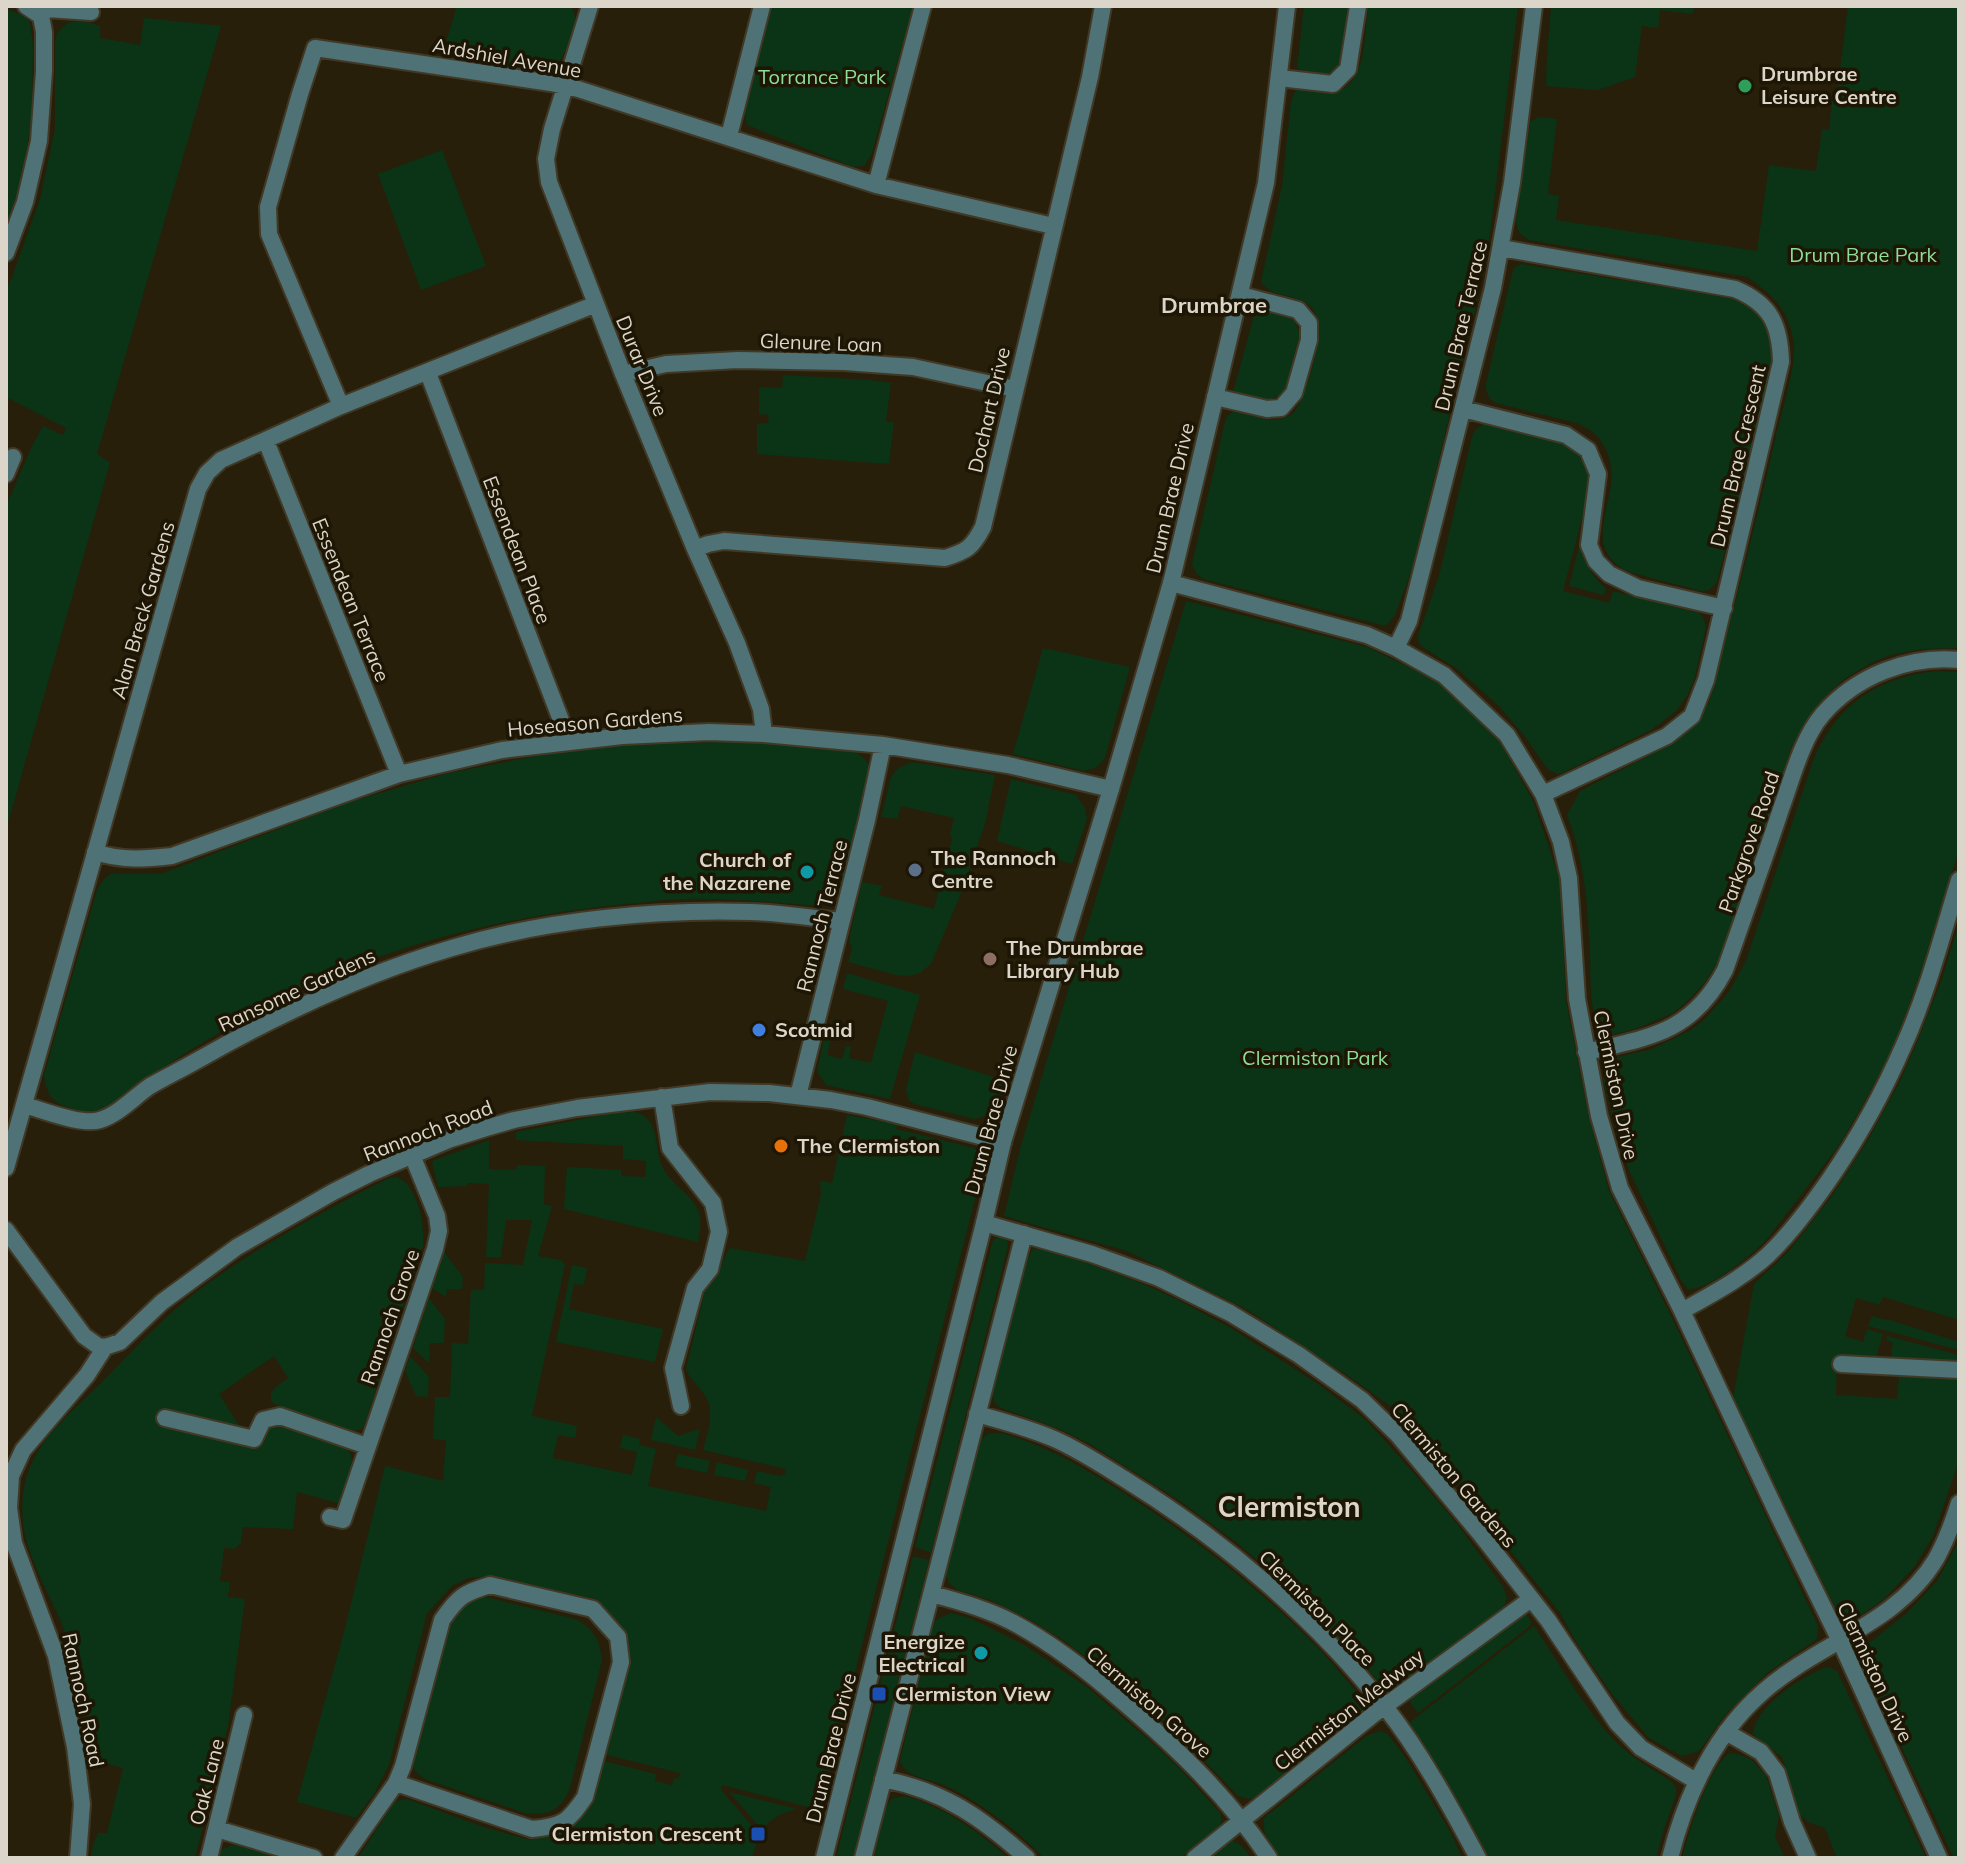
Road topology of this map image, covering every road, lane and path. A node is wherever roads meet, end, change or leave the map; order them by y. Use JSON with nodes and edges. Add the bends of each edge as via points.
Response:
{"nodes":[{"id":1,"x":26,"y":6,"type":"edge"},
{"id":2,"x":590,"y":6,"type":"edge"},
{"id":3,"x":762,"y":6,"type":"edge"},
{"id":4,"x":923,"y":6,"type":"edge"},
{"id":5,"x":1103,"y":6,"type":"edge"},
{"id":6,"x":1287,"y":6,"type":"edge"},
{"id":7,"x":1358,"y":6,"type":"edge"},
{"id":8,"x":1534,"y":6,"type":"edge"},
{"id":9,"x":91,"y":12,"type":"dead end"},
{"id":10,"x":41,"y":16,"type":"junction"},
{"id":11,"x":1279,"y":78,"type":"junction"},
{"id":12,"x":565,"y":86,"type":"junction"},
{"id":13,"x":729,"y":136,"type":"junction"},
{"id":14,"x":876,"y":185,"type":"junction"},
{"id":15,"x":1053,"y":226,"type":"junction"},
{"id":16,"x":1501,"y":248,"type":"junction"},
{"id":17,"x":6,"y":253,"type":"edge"},
{"id":18,"x":1241,"y":295,"type":"junction"},
{"id":19,"x":596,"y":304,"type":"junction"},
{"id":20,"x":428,"y":373,"type":"junction"},
{"id":21,"x":623,"y":374,"type":"junction"},
{"id":22,"x":1015,"y":389,"type":"junction"},
{"id":23,"x":1215,"y":397,"type":"junction"},
{"id":24,"x":341,"y":406,"type":"junction"},
{"id":25,"x":1463,"y":409,"type":"junction"},
{"id":26,"x":266,"y":441,"type":"junction"},
{"id":27,"x":13,"y":457,"type":"dead end"},
{"id":28,"x":6,"y":474,"type":"edge"},
{"id":29,"x":695,"y":549,"type":"junction"},
{"id":30,"x":1171,"y":583,"type":"junction"},
{"id":31,"x":1724,"y":608,"type":"junction"},
{"id":32,"x":1396,"y":648,"type":"junction"},
{"id":33,"x":1959,"y":660,"type":"edge"},
{"id":34,"x":764,"y":734,"type":"junction"},
{"id":35,"x":569,"y":741,"type":"junction"},
{"id":36,"x":883,"y":745,"type":"junction"},
{"id":37,"x":399,"y":774,"type":"junction"},
{"id":38,"x":1111,"y":789,"type":"junction"},
{"id":39,"x":1543,"y":794,"type":"junction"},
{"id":40,"x":95,"y":852,"type":"junction"},
{"id":41,"x":1959,"y":880,"type":"edge"},
{"id":42,"x":842,"y":921,"type":"junction"},
{"id":43,"x":1586,"y":1052,"type":"junction"},
{"id":44,"x":798,"y":1096,"type":"junction"},
{"id":45,"x":662,"y":1097,"type":"junction"},
{"id":46,"x":24,"y":1105,"type":"junction"},
{"id":47,"x":1003,"y":1142,"type":"junction"},
{"id":48,"x":412,"y":1155,"type":"junction"},
{"id":49,"x":6,"y":1168,"type":"edge"},
{"id":50,"x":984,"y":1223,"type":"junction"},
{"id":51,"x":6,"y":1230,"type":"edge"},
{"id":52,"x":1024,"y":1234,"type":"junction"},
{"id":53,"x":1682,"y":1311,"type":"junction"},
{"id":54,"x":105,"y":1347,"type":"junction"},
{"id":55,"x":1841,"y":1364,"type":"dead end"},
{"id":56,"x":1959,"y":1370,"type":"edge"},
{"id":57,"x":681,"y":1406,"type":"dead end"},
{"id":58,"x":977,"y":1414,"type":"junction"},
{"id":59,"x":165,"y":1418,"type":"dead end"},
{"id":60,"x":367,"y":1446,"type":"junction"},
{"id":61,"x":1959,"y":1503,"type":"edge"},
{"id":62,"x":8,"y":1508,"type":"edge"},
{"id":63,"x":330,"y":1517,"type":"dead end"},
{"id":64,"x":931,"y":1594,"type":"junction"},
{"id":65,"x":1531,"y":1599,"type":"junction"},
{"id":66,"x":1840,"y":1641,"type":"junction"},
{"id":67,"x":1385,"y":1707,"type":"junction"},
{"id":68,"x":244,"y":1715,"type":"dead end"},
{"id":69,"x":1726,"y":1732,"type":"junction"},
{"id":70,"x":883,"y":1779,"type":"junction"},
{"id":71,"x":1696,"y":1781,"type":"junction"},
{"id":72,"x":396,"y":1783,"type":"junction"},
{"id":73,"x":1241,"y":1822,"type":"junction"},
{"id":74,"x":217,"y":1829,"type":"junction"},
{"id":75,"x":78,"y":1858,"type":"edge"},
{"id":76,"x":209,"y":1858,"type":"edge"},
{"id":77,"x":314,"y":1858,"type":"edge"},
{"id":78,"x":343,"y":1858,"type":"edge"},
{"id":79,"x":824,"y":1858,"type":"edge"},
{"id":80,"x":863,"y":1858,"type":"edge"},
{"id":81,"x":1027,"y":1858,"type":"edge"},
{"id":82,"x":1195,"y":1858,"type":"edge"},
{"id":83,"x":1269,"y":1858,"type":"edge"},
{"id":84,"x":1478,"y":1858,"type":"edge"},
{"id":85,"x":1670,"y":1858,"type":"edge"},
{"id":86,"x":1808,"y":1858,"type":"edge"},
{"id":87,"x":1939,"y":1858,"type":"edge"}],
"edges":[{"from":1,"to":10,"type":"street"},
{"from":2,"to":12,"type":"street","name":"Durar Drive"},
{"from":3,"to":13,"type":"street"},
{"from":4,"to":14,"type":"street"},
{"from":5,"to":15,"type":"street","name":"Dochart Drive"},
{"from":6,"to":11,"type":"street","name":"Drum Brae Drive"},
{"from":7,"to":11,"type":"street","via":[[1348,69],[1333,84]]},
{"from":8,"to":16,"type":"street","name":"Drum Brae Terrace"},
{"from":9,"to":10,"type":"street","via":[[47,9]]},
{"from":10,"to":17,"type":"street","via":[[39,141]]},
{"from":11,"to":18,"type":"street","name":"Drum Brae Drive","via":[[1266,183]]},
{"from":12,"to":13,"type":"street","name":"Ardshiel Avenue"},
{"from":12,"to":19,"type":"street","name":"Durar Drive","via":[[546,159],[549,182]]},
{"from":12,"to":24,"type":"street","name":"Ardshiel Avenue","via":[[315,48],[268,207],[269,234]]},
{"from":13,"to":14,"type":"street","name":"Ardshiel Avenue"},
{"from":14,"to":15,"type":"street","name":"Ardshiel Avenue"},
{"from":15,"to":22,"type":"street","name":"Dochart Drive"},
{"from":16,"to":25,"type":"street","name":"Drum Brae Terrace"},
{"from":16,"to":31,"type":"street","name":"Drum Brae Crescent","via":[[1735,289],[1768,311],[1781,362]]},
{"from":18,"to":23,"type":"street","name":"Drum Brae Drive"},
{"from":18,"to":23,"type":"street","via":[[1298,310],[1309,323],[1309,340],[1294,393],[1281,408]]},
{"from":19,"to":20,"type":"street","name":"Alan Breck Gardens"},
{"from":19,"to":21,"type":"street","name":"Durar Drive"},
{"from":20,"to":24,"type":"street","name":"Alan Breck Gardens"},
{"from":20,"to":35,"type":"street","name":"Essendean Place"},
{"from":21,"to":22,"type":"street","name":"Glenure Loan","via":[[709,361],[844,362],[913,367]]},
{"from":21,"to":29,"type":"street","name":"Durar Drive"},
{"from":22,"to":29,"type":"street","name":"Dochart Drive","via":[[983,527],[974,545],[960,553],[945,558],[724,541]]},
{"from":23,"to":30,"type":"street","name":"Drum Brae Drive"},
{"from":24,"to":26,"type":"street","name":"Alan Breck Gardens"},
{"from":25,"to":31,"type":"street","via":[[1566,435],[1588,450],[1598,474],[1589,545],[1596,561],[1638,588]]},
{"from":25,"to":32,"type":"street","name":"Drum Brae Terrace","via":[[1409,621]]},
{"from":26,"to":37,"type":"street","name":"Essendean Terrace"},
{"from":26,"to":40,"type":"street","name":"Alan Breck Gardens","via":[[221,460],[198,489]]},
{"from":27,"to":28,"type":"street"},
{"from":29,"to":34,"type":"street","name":"Durar Drive","via":[[737,643],[761,709]]},
{"from":30,"to":32,"type":"street","name":"Clermiston Drive","via":[[1367,635]]},
{"from":30,"to":38,"type":"street","name":"Drum Brae Drive"},
{"from":31,"to":39,"type":"street","name":"Drum Brae Crescent","via":[[1692,716],[1667,736]]},
{"from":32,"to":39,"type":"street","name":"Clermiston Drive","via":[[1444,675],[1507,735]]},
{"from":33,"to":43,"type":"street","name":"Parkgrove Road","via":[[1929,660],[1886,670],[1823,714],[1797,764],[1716,987],[1675,1026]]},
{"from":34,"to":35,"type":"street","name":"Hoseason Gardens"},
{"from":34,"to":36,"type":"street","name":"Hoseason Gardens"},
{"from":35,"to":37,"type":"street","name":"Hoseason Gardens"},
{"from":36,"to":38,"type":"street","name":"Hoseason Gardens","via":[[1008,765]]},
{"from":36,"to":42,"type":"street","name":"Rannoch Terrace"},
{"from":37,"to":40,"type":"street","name":"Hoseason Gardens","via":[[172,856],[133,860]]},
{"from":38,"to":47,"type":"street","name":"Drum Brae Drive"},
{"from":39,"to":43,"type":"street","name":"Clermiston Drive","via":[[1569,878]]},
{"from":40,"to":46,"type":"street","name":"Alan Breck Gardens"},
{"from":41,"to":53,"type":"street","via":[[1904,1046],[1847,1153],[1795,1227],[1767,1256]]},
{"from":42,"to":44,"type":"street","name":"Rannoch Terrace"},
{"from":42,"to":46,"type":"street","name":"Ransome Gardens","via":[[703,912],[529,929],[353,982],[248,1032],[99,1121]]},
{"from":43,"to":53,"type":"street","name":"Clermiston Drive","via":[[1620,1188]]},
{"from":44,"to":45,"type":"street","name":"Rannoch Road","via":[[710,1092]]},
{"from":44,"to":47,"type":"street","name":"Rannoch Road","via":[[867,1107]]},
{"from":45,"to":48,"type":"street","name":"Rannoch Road","via":[[514,1120]]},
{"from":45,"to":57,"type":"street","via":[[670,1148],[713,1203],[719,1232],[710,1269],[695,1288],[673,1368]]},
{"from":46,"to":49,"type":"street","name":"Alan Breck Gardens"},
{"from":47,"to":50,"type":"street","name":"Drum Brae Drive"},
{"from":48,"to":54,"type":"street","name":"Rannoch Road","via":[[333,1192],[237,1247],[162,1302],[120,1342]]},
{"from":48,"to":60,"type":"street","name":"Rannoch Grove","via":[[439,1231]]},
{"from":50,"to":52,"type":"street","name":"Clermiston Gardens"},
{"from":50,"to":79,"type":"street","name":"Drum Brae Drive"},
{"from":51,"to":54,"type":"street","via":[[84,1336]]},
{"from":52,"to":58,"type":"street"},
{"from":52,"to":65,"type":"street","name":"Clermiston Gardens","via":[[1159,1278],[1230,1313],[1362,1400],[1397,1434]]},
{"from":53,"to":66,"type":"street","name":"Clermiston Drive"},
{"from":54,"to":62,"type":"street","name":"Rannoch Road","via":[[18,1458]]},
{"from":55,"to":56,"type":"street"},
{"from":58,"to":64,"type":"street"},
{"from":58,"to":67,"type":"street","name":"Clermiston Place","via":[[1052,1438],[1177,1513],[1266,1582]]},
{"from":59,"to":60,"type":"street","via":[[254,1439],[263,1420],[280,1416]]},
{"from":60,"to":63,"type":"street","name":"Rannoch Grove","via":[[343,1520]]},
{"from":61,"to":66,"type":"street","via":[[1943,1546],[1921,1578],[1892,1607]]},
{"from":62,"to":75,"type":"street","name":"Rannoch Road","via":[[14,1543],[64,1688],[82,1804]]},
{"from":64,"to":70,"type":"street"},
{"from":64,"to":73,"type":"street","name":"Clermiston Grove","via":[[1013,1623],[1093,1676],[1192,1765]]},
{"from":65,"to":67,"type":"street","name":"Clermiston Medway"},
{"from":65,"to":71,"type":"street","name":"Clermiston Gardens","via":[[1617,1723],[1641,1748]]},
{"from":66,"to":69,"type":"street","via":[[1763,1691]]},
{"from":66,"to":87,"type":"street","name":"Clermiston Drive"},
{"from":67,"to":73,"type":"street","name":"Clermiston Medway"},
{"from":67,"to":84,"type":"street","name":"Clermiston Place"},
{"from":68,"to":74,"type":"street","name":"Oak Lane"},
{"from":69,"to":71,"type":"street"},
{"from":69,"to":86,"type":"street","via":[[1761,1752],[1777,1773]]},
{"from":70,"to":80,"type":"street"},
{"from":70,"to":81,"type":"street","via":[[957,1805]]},
{"from":71,"to":85,"type":"street"},
{"from":72,"to":72,"type":"street","via":[[532,1829],[556,1826],[585,1797],[621,1662],[618,1637],[593,1609],[490,1585],[469,1591],[442,1620]]},
{"from":72,"to":78,"type":"street"},
{"from":73,"to":82,"type":"street","name":"Clermiston Medway"},
{"from":73,"to":83,"type":"street","name":"Clermiston Grove"},
{"from":74,"to":76,"type":"street","name":"Oak Lane"},
{"from":74,"to":77,"type":"street"}]}
